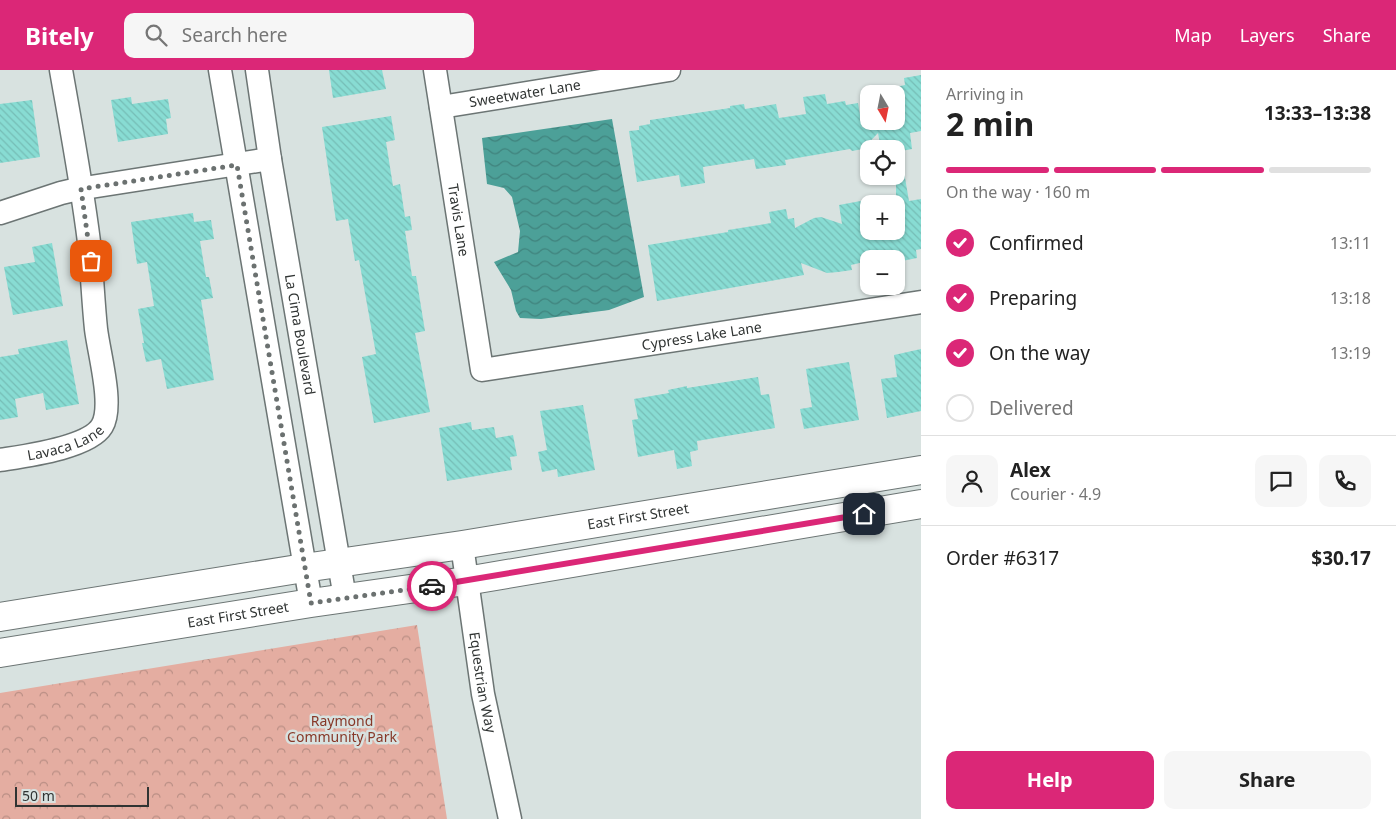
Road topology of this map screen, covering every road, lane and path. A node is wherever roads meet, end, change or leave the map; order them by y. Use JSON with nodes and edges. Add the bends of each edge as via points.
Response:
{"nodes":[{"id":1,"x":61,"y":70,"type":"edge"},
{"id":2,"x":220,"y":70,"type":"edge"},
{"id":3,"x":256,"y":70,"type":"edge"},
{"id":4,"x":435,"y":70,"type":"edge"},
{"id":5,"x":669,"y":70,"type":"edge"},
{"id":6,"x":441,"y":107,"type":"junction"},
{"id":7,"x":270,"y":159,"type":"junction"},
{"id":8,"x":237,"y":165,"type":"junction"},
{"id":9,"x":81,"y":189,"type":"junction"},
{"id":10,"x":0,"y":212,"type":"edge"},
{"id":11,"x":921,"y":302,"type":"edge"},
{"id":12,"x":482,"y":370,"type":"joint"},
{"id":13,"x":0,"y":460,"type":"edge"},
{"id":14,"x":921,"y":470,"type":"edge"},
{"id":15,"x":921,"y":504,"type":"edge"},
{"id":16,"x":462,"y":545,"type":"junction"},
{"id":17,"x":340,"y":563,"type":"junction"},
{"id":18,"x":304,"y":568,"type":"junction"},
{"id":19,"x":466,"y":581,"type":"junction"},
{"id":20,"x":345,"y":598,"type":"junction"},
{"id":21,"x":311,"y":603,"type":"junction"},
{"id":22,"x":0,"y":617,"type":"edge"},
{"id":23,"x":0,"y":653,"type":"edge"},
{"id":24,"x":510,"y":819,"type":"edge"}],
"edges":[{"from":1,"to":9,"type":"street"},
{"from":2,"to":8,"type":"street"},
{"from":3,"to":7,"type":"street","name":"La Cima Boulevard"},
{"from":4,"to":6,"type":"street","name":"Travis Lane"},
{"from":5,"to":6,"type":"street","name":"Sweetwater Lane"},
{"from":6,"to":12,"type":"street","name":"Travis Lane"},
{"from":7,"to":8,"type":"street"},
{"from":7,"to":17,"type":"street","name":"La Cima Boulevard"},
{"from":8,"to":9,"type":"street"},
{"from":8,"to":18,"type":"street"},
{"from":9,"to":10,"type":"street"},
{"from":9,"to":13,"type":"street","name":"Lavaca Lane","via":[[107,415],[102,427],[88,439],[54,450]]},
{"from":11,"to":12,"type":"street","name":"Cypress Lake Lane"},
{"from":14,"to":16,"type":"main road","name":"East First Street"},
{"from":15,"to":19,"type":"main road","name":"East First Street"},
{"from":16,"to":17,"type":"main road","name":"East First Street"},
{"from":16,"to":19,"type":"street","name":"Equestrian Way"},
{"from":17,"to":18,"type":"main road","name":"East First Street"},
{"from":17,"to":20,"type":"street","name":"La Cima Boulevard"},
{"from":18,"to":21,"type":"street"},
{"from":18,"to":22,"type":"main road","name":"East First Street"},
{"from":19,"to":20,"type":"main road","name":"East First Street"},
{"from":19,"to":24,"type":"street","name":"Equestrian Way","via":[[484,694]]},
{"from":20,"to":21,"type":"main road","name":"East First Street"},
{"from":21,"to":23,"type":"main road","name":"East First Street"}]}
